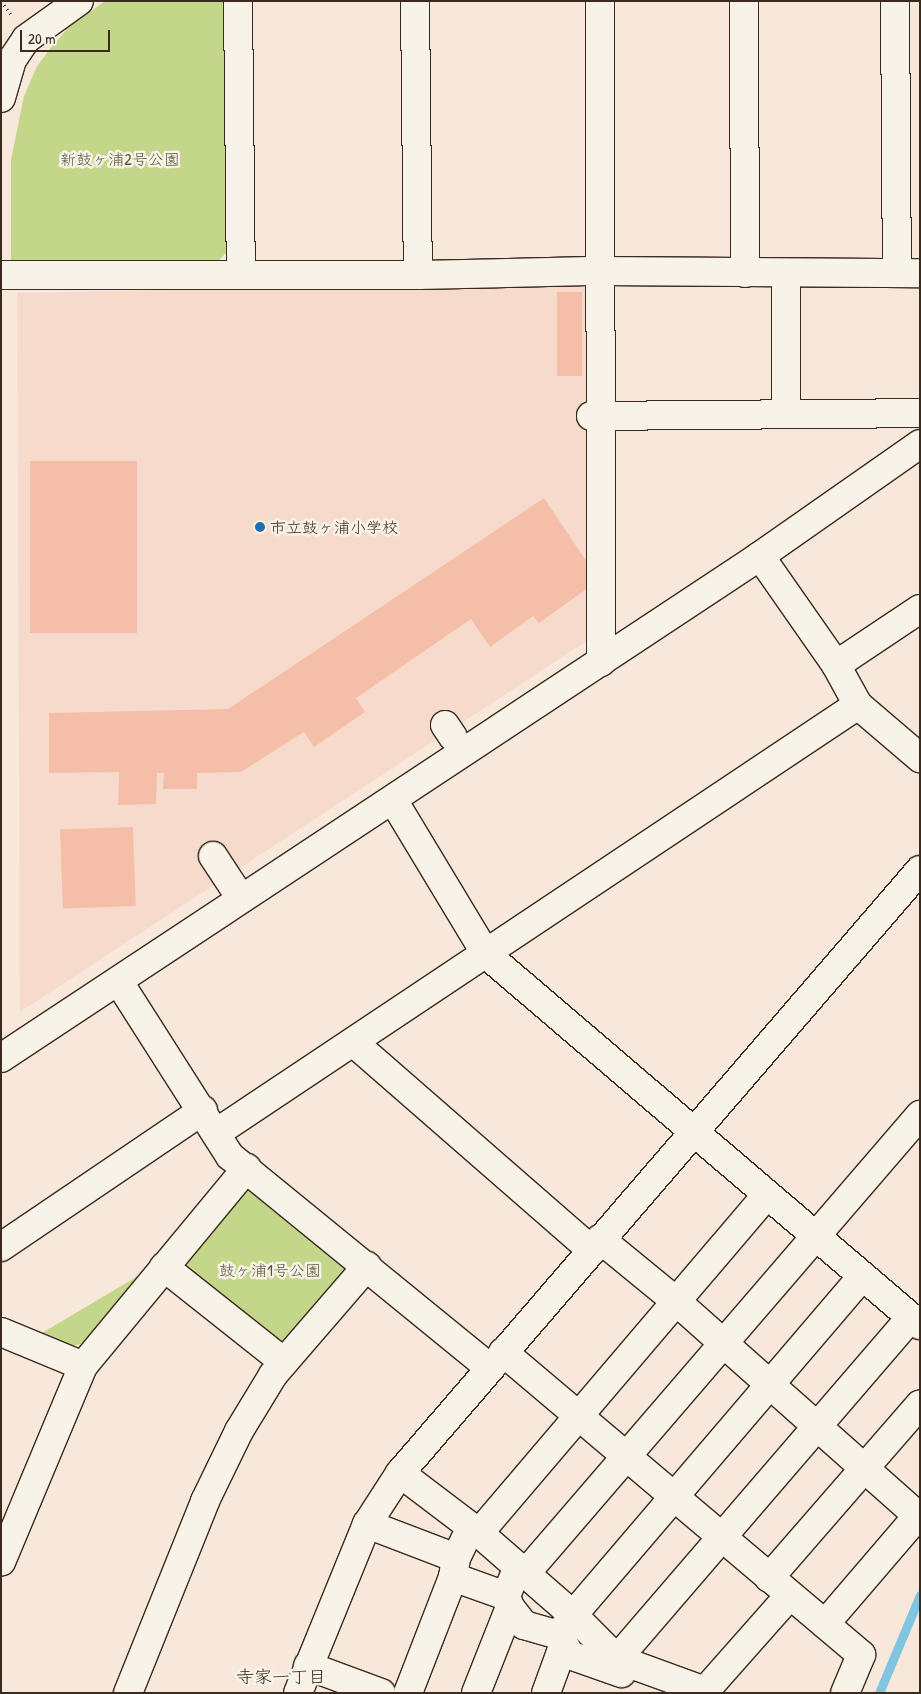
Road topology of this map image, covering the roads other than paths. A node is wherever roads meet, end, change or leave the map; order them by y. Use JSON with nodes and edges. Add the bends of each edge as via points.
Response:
{"nodes":[{"id":1,"x":79,"y":1,"type":"edge"},
{"id":2,"x":238,"y":1,"type":"edge"},
{"id":3,"x":415,"y":1,"type":"edge"},
{"id":4,"x":600,"y":1,"type":"edge"},
{"id":5,"x":744,"y":1,"type":"edge"},
{"id":6,"x":895,"y":1,"type":"edge"},
{"id":7,"x":1,"y":98,"type":"edge"},
{"id":8,"x":600,"y":271,"type":"junction"},
{"id":9,"x":745,"y":273,"type":"junction"},
{"id":10,"x":908,"y":273,"type":"edge"},
{"id":11,"x":786,"y":274,"type":"junction"},
{"id":12,"x":1,"y":275,"type":"edge"},
{"id":13,"x":241,"y":275,"type":"junction"},
{"id":14,"x":418,"y":275,"type":"junction"},
{"id":15,"x":786,"y":413,"type":"junction"},
{"id":16,"x":920,"y":413,"type":"edge"},
{"id":17,"x":596,"y":416,"type":"junction"},
{"id":18,"x":920,"y":444,"type":"edge"},
{"id":19,"x":760,"y":556,"type":"junction"},
{"id":20,"x":920,"y":609,"type":"edge"},
{"id":21,"x":601,"y":662,"type":"junction"},
{"id":22,"x":836,"y":665,"type":"junction"},
{"id":23,"x":858,"y":705,"type":"junction"},
{"id":24,"x":920,"y":758,"type":"edge"},
{"id":25,"x":393,"y":800,"type":"junction"},
{"id":26,"x":213,"y":856,"type":"dead end"},
{"id":27,"x":920,"y":870,"type":"edge"},
{"id":28,"x":240,"y":897,"type":"junction"},
{"id":29,"x":486,"y":954,"type":"junction"},
{"id":30,"x":119,"y":982,"type":"junction"},
{"id":31,"x":354,"y":1043,"type":"junction"},
{"id":32,"x":1,"y":1058,"type":"edge"},
{"id":33,"x":920,"y":1115,"type":"edge"},
{"id":34,"x":210,"y":1121,"type":"junction"},
{"id":35,"x":694,"y":1132,"type":"junction"},
{"id":36,"x":247,"y":1168,"type":"junction"},
{"id":37,"x":767,"y":1195,"type":"junction"},
{"id":38,"x":816,"y":1236,"type":"junction"},
{"id":39,"x":596,"y":1245,"type":"junction"},
{"id":40,"x":1,"y":1246,"type":"edge"},
{"id":41,"x":367,"y":1266,"type":"junction"},
{"id":42,"x":164,"y":1267,"type":"junction"},
{"id":43,"x":862,"y":1277,"type":"junction"},
{"id":44,"x":677,"y":1302,"type":"junction"},
{"id":45,"x":915,"y":1321,"type":"edge"},
{"id":46,"x":1,"y":1332,"type":"edge"},
{"id":47,"x":723,"y":1345,"type":"junction"},
{"id":48,"x":496,"y":1359,"type":"junction"},
{"id":49,"x":284,"y":1362,"type":"junction"},
{"id":50,"x":82,"y":1366,"type":"junction"},
{"id":51,"x":772,"y":1386,"type":"junction"},
{"id":52,"x":920,"y":1404,"type":"edge"},
{"id":53,"x":578,"y":1415,"type":"junction"},
{"id":54,"x":819,"y":1426,"type":"junction"},
{"id":55,"x":626,"y":1455,"type":"junction"},
{"id":56,"x":866,"y":1467,"type":"junction"},
{"id":57,"x":400,"y":1473,"type":"junction"},
{"id":58,"x":673,"y":1497,"type":"junction"},
{"id":59,"x":919,"y":1515,"type":"edge"},
{"id":60,"x":367,"y":1524,"type":"junction"},
{"id":61,"x":475,"y":1530,"type":"junction"},
{"id":62,"x":722,"y":1538,"type":"junction"},
{"id":63,"x":1,"y":1562,"type":"edge"},
{"id":64,"x":454,"y":1568,"type":"junction"},
{"id":65,"x":522,"y":1571,"type":"junction"},
{"id":66,"x":769,"y":1578,"type":"junction"},
{"id":67,"x":790,"y":1595,"type":"junction"},
{"id":68,"x":508,"y":1602,"type":"junction"},
{"id":69,"x":825,"y":1624,"type":"junction"},
{"id":70,"x":566,"y":1639,"type":"junction"},
{"id":71,"x":308,"y":1666,"type":"junction"},
{"id":72,"x":619,"y":1672,"type":"edge"},
{"id":73,"x":706,"y":1692,"type":"edge"},
{"id":74,"x":128,"y":1693,"type":"edge"},
{"id":75,"x":298,"y":1693,"type":"edge"},
{"id":76,"x":381,"y":1693,"type":"edge"},
{"id":77,"x":408,"y":1693,"type":"edge"},
{"id":78,"x":476,"y":1693,"type":"edge"},
{"id":79,"x":546,"y":1693,"type":"edge"},
{"id":80,"x":845,"y":1693,"type":"edge"}],
"edges":[{"from":1,"to":7,"type":"street","via":[[26,39],[12,60]]},
{"from":2,"to":13,"type":"street"},
{"from":3,"to":14,"type":"street"},
{"from":4,"to":8,"type":"street"},
{"from":5,"to":9,"type":"street"},
{"from":6,"to":10,"type":"street"},
{"from":8,"to":9,"type":"street"},
{"from":8,"to":14,"type":"street"},
{"from":8,"to":17,"type":"street"},
{"from":9,"to":11,"type":"street"},
{"from":10,"to":11,"type":"street"},
{"from":11,"to":15,"type":"street"},
{"from":12,"to":13,"type":"street"},
{"from":13,"to":14,"type":"street"},
{"from":15,"to":16,"type":"street"},
{"from":15,"to":17,"type":"street"},
{"from":17,"to":21,"type":"street"},
{"from":18,"to":19,"type":"street"},
{"from":19,"to":21,"type":"street"},
{"from":19,"to":22,"type":"street"},
{"from":20,"to":22,"type":"street"},
{"from":21,"to":25,"type":"street"},
{"from":22,"to":23,"type":"street"},
{"from":23,"to":24,"type":"street"},
{"from":23,"to":29,"type":"street"},
{"from":25,"to":28,"type":"street"},
{"from":25,"to":29,"type":"street"},
{"from":26,"to":28,"type":"street"},
{"from":27,"to":35,"type":"street"},
{"from":28,"to":30,"type":"street"},
{"from":29,"to":31,"type":"street"},
{"from":29,"to":35,"type":"street"},
{"from":30,"to":32,"type":"street"},
{"from":30,"to":34,"type":"street"},
{"from":31,"to":34,"type":"street"},
{"from":31,"to":39,"type":"street"},
{"from":33,"to":38,"type":"street"},
{"from":34,"to":36,"type":"street","via":[[230,1156]]},
{"from":34,"to":40,"type":"street"},
{"from":35,"to":37,"type":"street"},
{"from":35,"to":39,"type":"street"},
{"from":36,"to":41,"type":"street"},
{"from":36,"to":42,"type":"street"},
{"from":37,"to":38,"type":"street"},
{"from":37,"to":44,"type":"street"},
{"from":38,"to":43,"type":"street"},
{"from":38,"to":47,"type":"street"},
{"from":39,"to":44,"type":"street"},
{"from":39,"to":48,"type":"street"},
{"from":41,"to":48,"type":"street"},
{"from":41,"to":49,"type":"street"},
{"from":42,"to":49,"type":"street"},
{"from":42,"to":50,"type":"street"},
{"from":43,"to":45,"type":"street"},
{"from":43,"to":51,"type":"street"},
{"from":44,"to":47,"type":"street"},
{"from":44,"to":53,"type":"street"},
{"from":45,"to":54,"type":"street"},
{"from":46,"to":50,"type":"street"},
{"from":47,"to":51,"type":"street"},
{"from":47,"to":55,"type":"street"},
{"from":48,"to":53,"type":"street"},
{"from":48,"to":57,"type":"street"},
{"from":49,"to":74,"type":"street","via":[[239,1432],[205,1501]]},
{"from":50,"to":63,"type":"street"},
{"from":51,"to":54,"type":"street"},
{"from":51,"to":58,"type":"street"},
{"from":52,"to":56,"type":"street"},
{"from":53,"to":55,"type":"street"},
{"from":53,"to":61,"type":"street"},
{"from":54,"to":56,"type":"street"},
{"from":54,"to":62,"type":"street"},
{"from":55,"to":58,"type":"street"},
{"from":55,"to":65,"type":"street"},
{"from":56,"to":59,"type":"street"},
{"from":56,"to":66,"type":"street"},
{"from":57,"to":60,"type":"street"},
{"from":57,"to":61,"type":"street"},
{"from":58,"to":62,"type":"street"},
{"from":58,"to":70,"type":"street"},
{"from":59,"to":69,"type":"street"},
{"from":60,"to":64,"type":"street"},
{"from":60,"to":71,"type":"street"},
{"from":61,"to":64,"type":"street"},
{"from":61,"to":65,"type":"street"},
{"from":62,"to":66,"type":"street"},
{"from":62,"to":72,"type":"street"},
{"from":64,"to":68,"type":"street"},
{"from":64,"to":77,"type":"street"},
{"from":65,"to":68,"type":"street"},
{"from":65,"to":70,"type":"street"},
{"from":66,"to":67,"type":"street"},
{"from":67,"to":69,"type":"street"},
{"from":67,"to":73,"type":"street"},
{"from":68,"to":70,"type":"street","via":[[524,1625]]},
{"from":68,"to":78,"type":"street"},
{"from":69,"to":80,"type":"street","via":[[861,1655]]},
{"from":70,"to":72,"type":"street"},
{"from":70,"to":72,"type":"street"},
{"from":70,"to":79,"type":"street"},
{"from":71,"to":75,"type":"street"},
{"from":71,"to":76,"type":"street"},
{"from":72,"to":73,"type":"street"}]}
